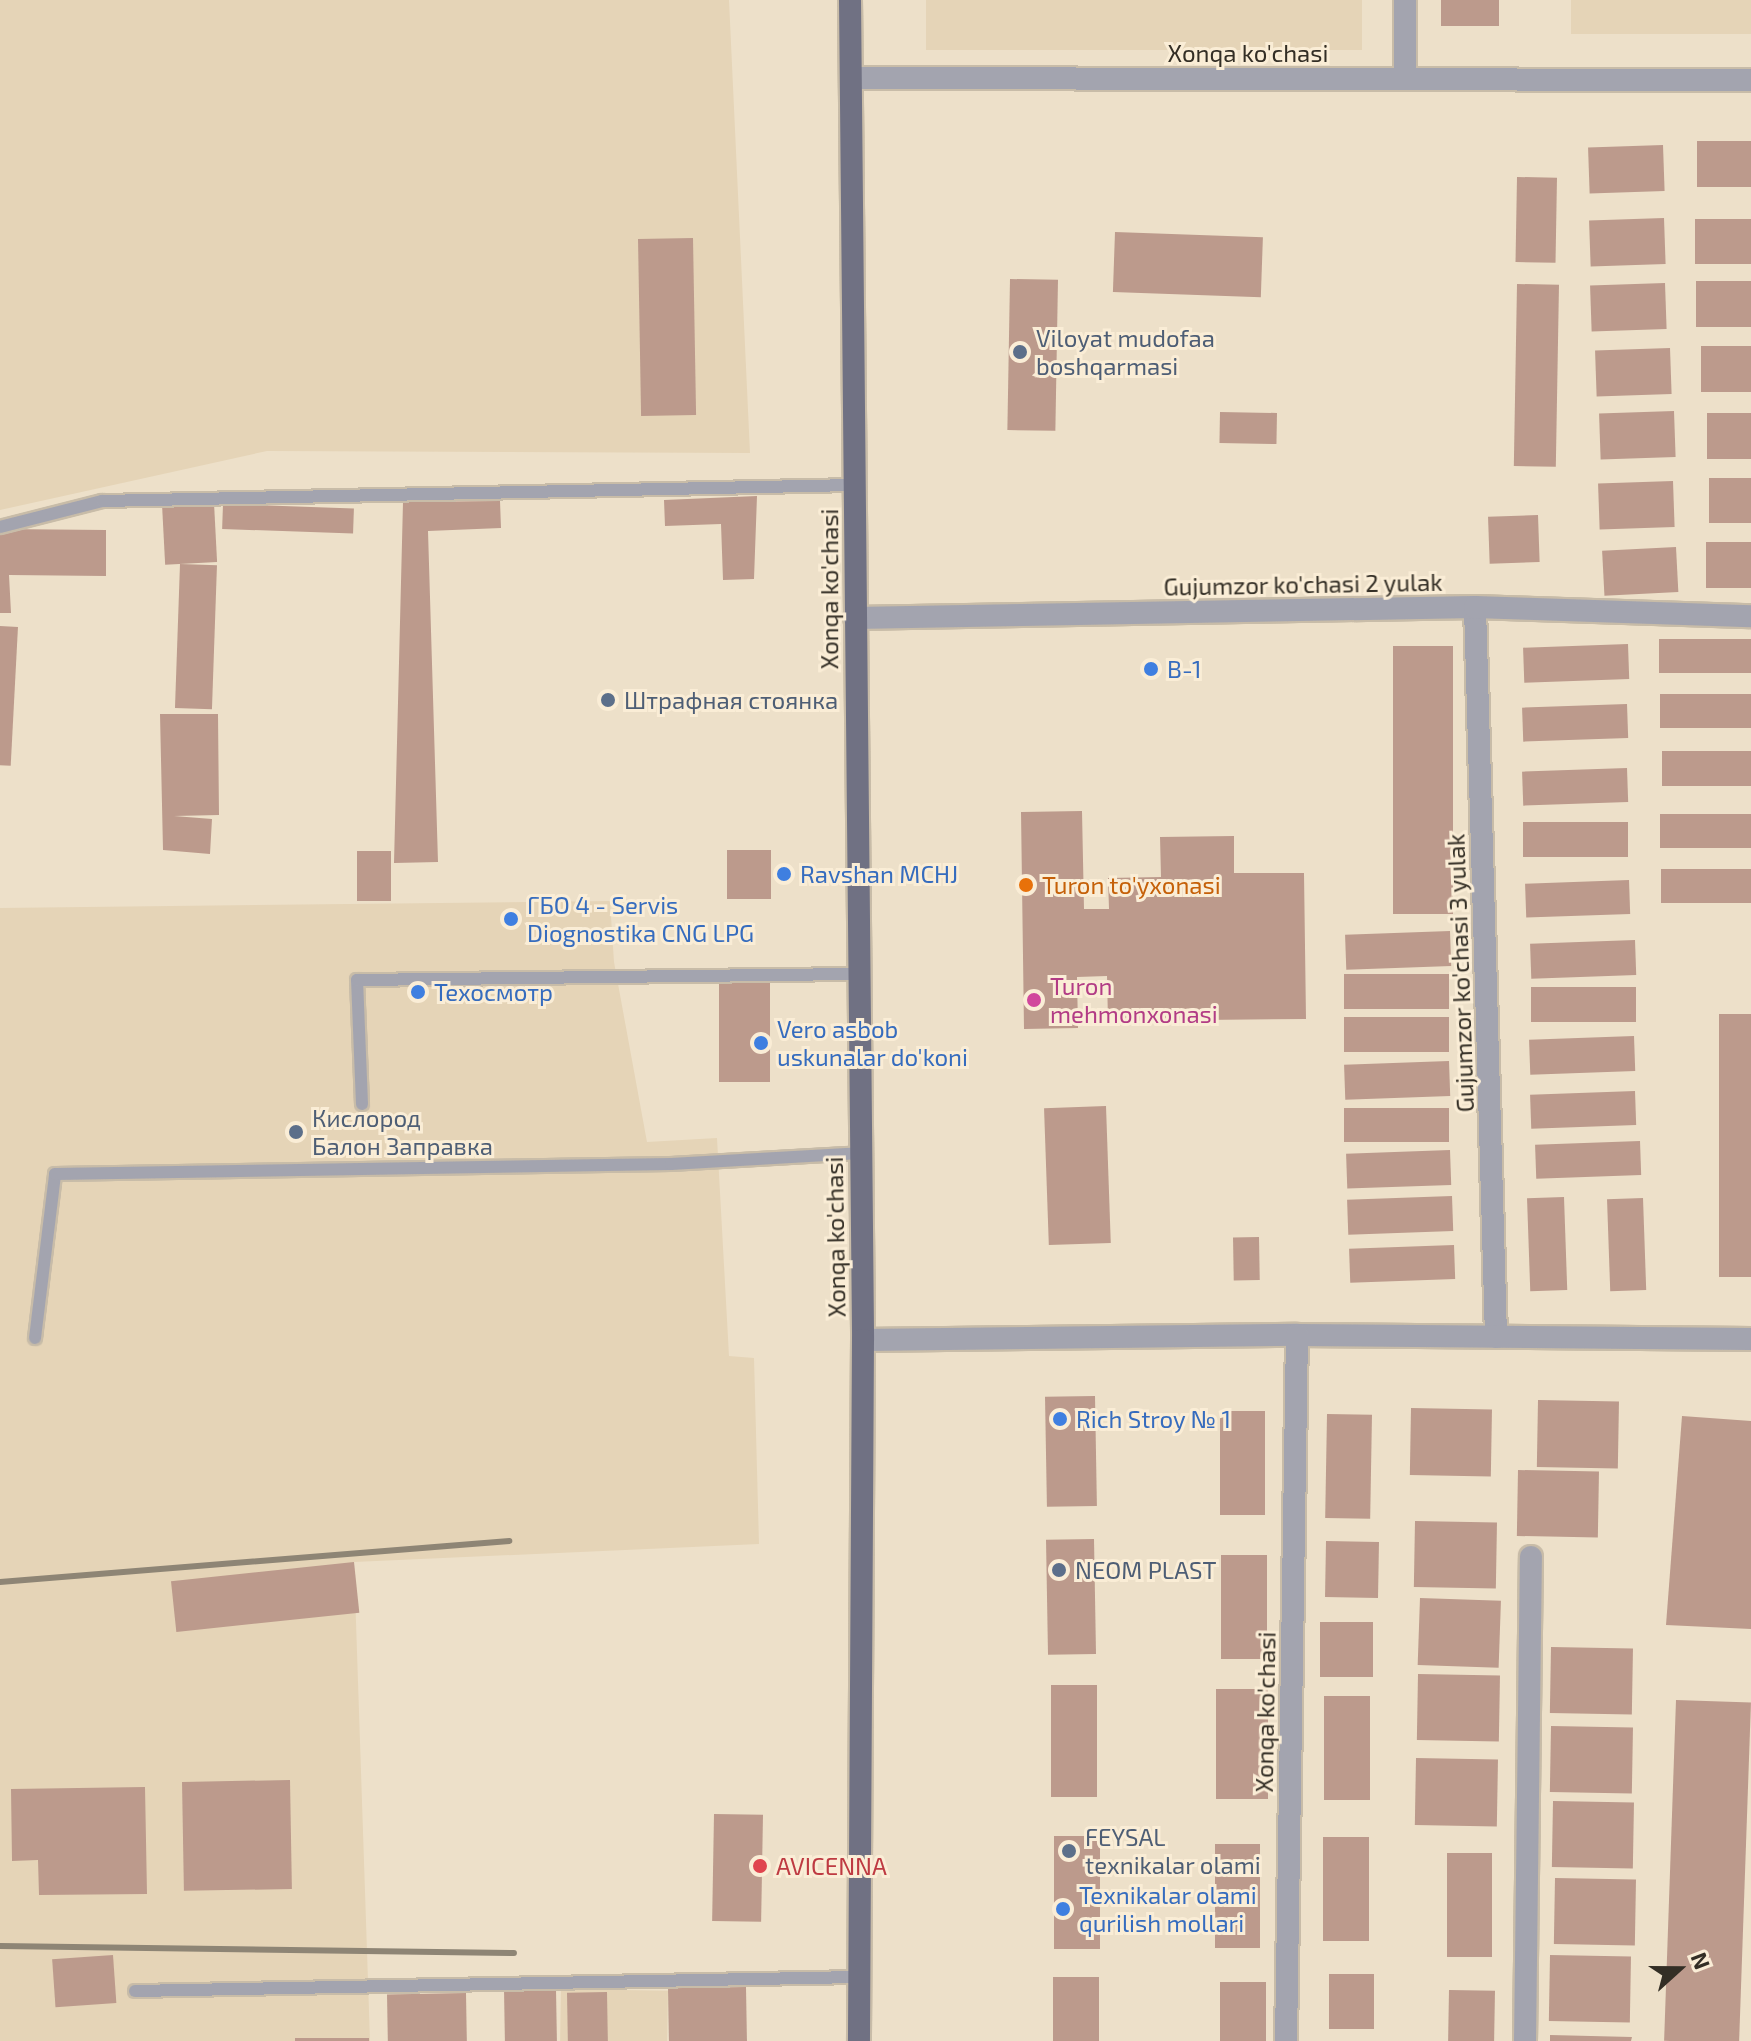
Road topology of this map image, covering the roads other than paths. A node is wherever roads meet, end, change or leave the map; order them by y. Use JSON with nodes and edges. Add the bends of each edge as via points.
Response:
{"nodes":[{"id":1,"x":850,"y":0,"type":"edge"},
{"id":2,"x":1405,"y":0,"type":"edge"},
{"id":3,"x":852,"y":78,"type":"junction"},
{"id":4,"x":1405,"y":79,"type":"junction"},
{"id":5,"x":1751,"y":80,"type":"edge"},
{"id":6,"x":854,"y":485,"type":"junction"},
{"id":7,"x":0,"y":527,"type":"edge"},
{"id":8,"x":1475,"y":607,"type":"junction"},
{"id":9,"x":1751,"y":616,"type":"edge"},
{"id":10,"x":855,"y":618,"type":"junction"},
{"id":11,"x":858,"y":974,"type":"junction"},
{"id":12,"x":362,"y":1104,"type":"dead end"},
{"id":13,"x":860,"y":1153,"type":"junction"},
{"id":14,"x":1297,"y":1335,"type":"junction"},
{"id":15,"x":1496,"y":1337,"type":"junction"},
{"id":16,"x":35,"y":1338,"type":"dead end"},
{"id":17,"x":1751,"y":1339,"type":"edge"},
{"id":18,"x":863,"y":1340,"type":"junction"},
{"id":19,"x":1531,"y":1557,"type":"dead end"},
{"id":20,"x":858,"y":1977,"type":"junction"},
{"id":21,"x":135,"y":1991,"type":"dead end"},
{"id":22,"x":859,"y":2041,"type":"edge"},
{"id":23,"x":1286,"y":2041,"type":"edge"},
{"id":24,"x":1525,"y":2041,"type":"edge"}],
"edges":[{"from":1,"to":3,"type":"main road","name":"Xonqa ko'chasi"},
{"from":2,"to":4,"type":"street"},
{"from":3,"to":4,"type":"street","name":"Xonqa ko'chasi"},
{"from":3,"to":6,"type":"main road","name":"Xonqa ko'chasi"},
{"from":4,"to":5,"type":"street","name":"Xonqa ko'chasi"},
{"from":6,"to":7,"type":"lane","via":[[102,501]]},
{"from":6,"to":10,"type":"main road","name":"Xonqa ko'chasi"},
{"from":8,"to":9,"type":"street","name":"Gujumzor ko'chasi 2 yulak"},
{"from":8,"to":10,"type":"street","name":"Gujumzor ko'chasi 2 yulak"},
{"from":8,"to":15,"type":"street","name":"Gujumzor ko'chasi 3 yulak"},
{"from":10,"to":11,"type":"main road","name":"Xonqa ko'chasi"},
{"from":11,"to":12,"type":"lane","via":[[357,980]]},
{"from":11,"to":13,"type":"main road","name":"Xonqa ko'chasi"},
{"from":13,"to":16,"type":"lane","via":[[671,1164],[55,1174]]},
{"from":13,"to":18,"type":"main road","name":"Xonqa ko'chasi"},
{"from":14,"to":15,"type":"street","name":"Xonqa ko'chasi"},
{"from":14,"to":18,"type":"street","name":"Xonqa ko'chasi"},
{"from":14,"to":23,"type":"street","name":"Xonqa ko'chasi"},
{"from":15,"to":17,"type":"street","name":"Xonqa ko'chasi"},
{"from":18,"to":20,"type":"main road","name":"Xonqa ko'chasi"},
{"from":19,"to":24,"type":"street"},
{"from":20,"to":21,"type":"lane"},
{"from":20,"to":22,"type":"main road","name":"Xonqa ko'chasi"}]}
